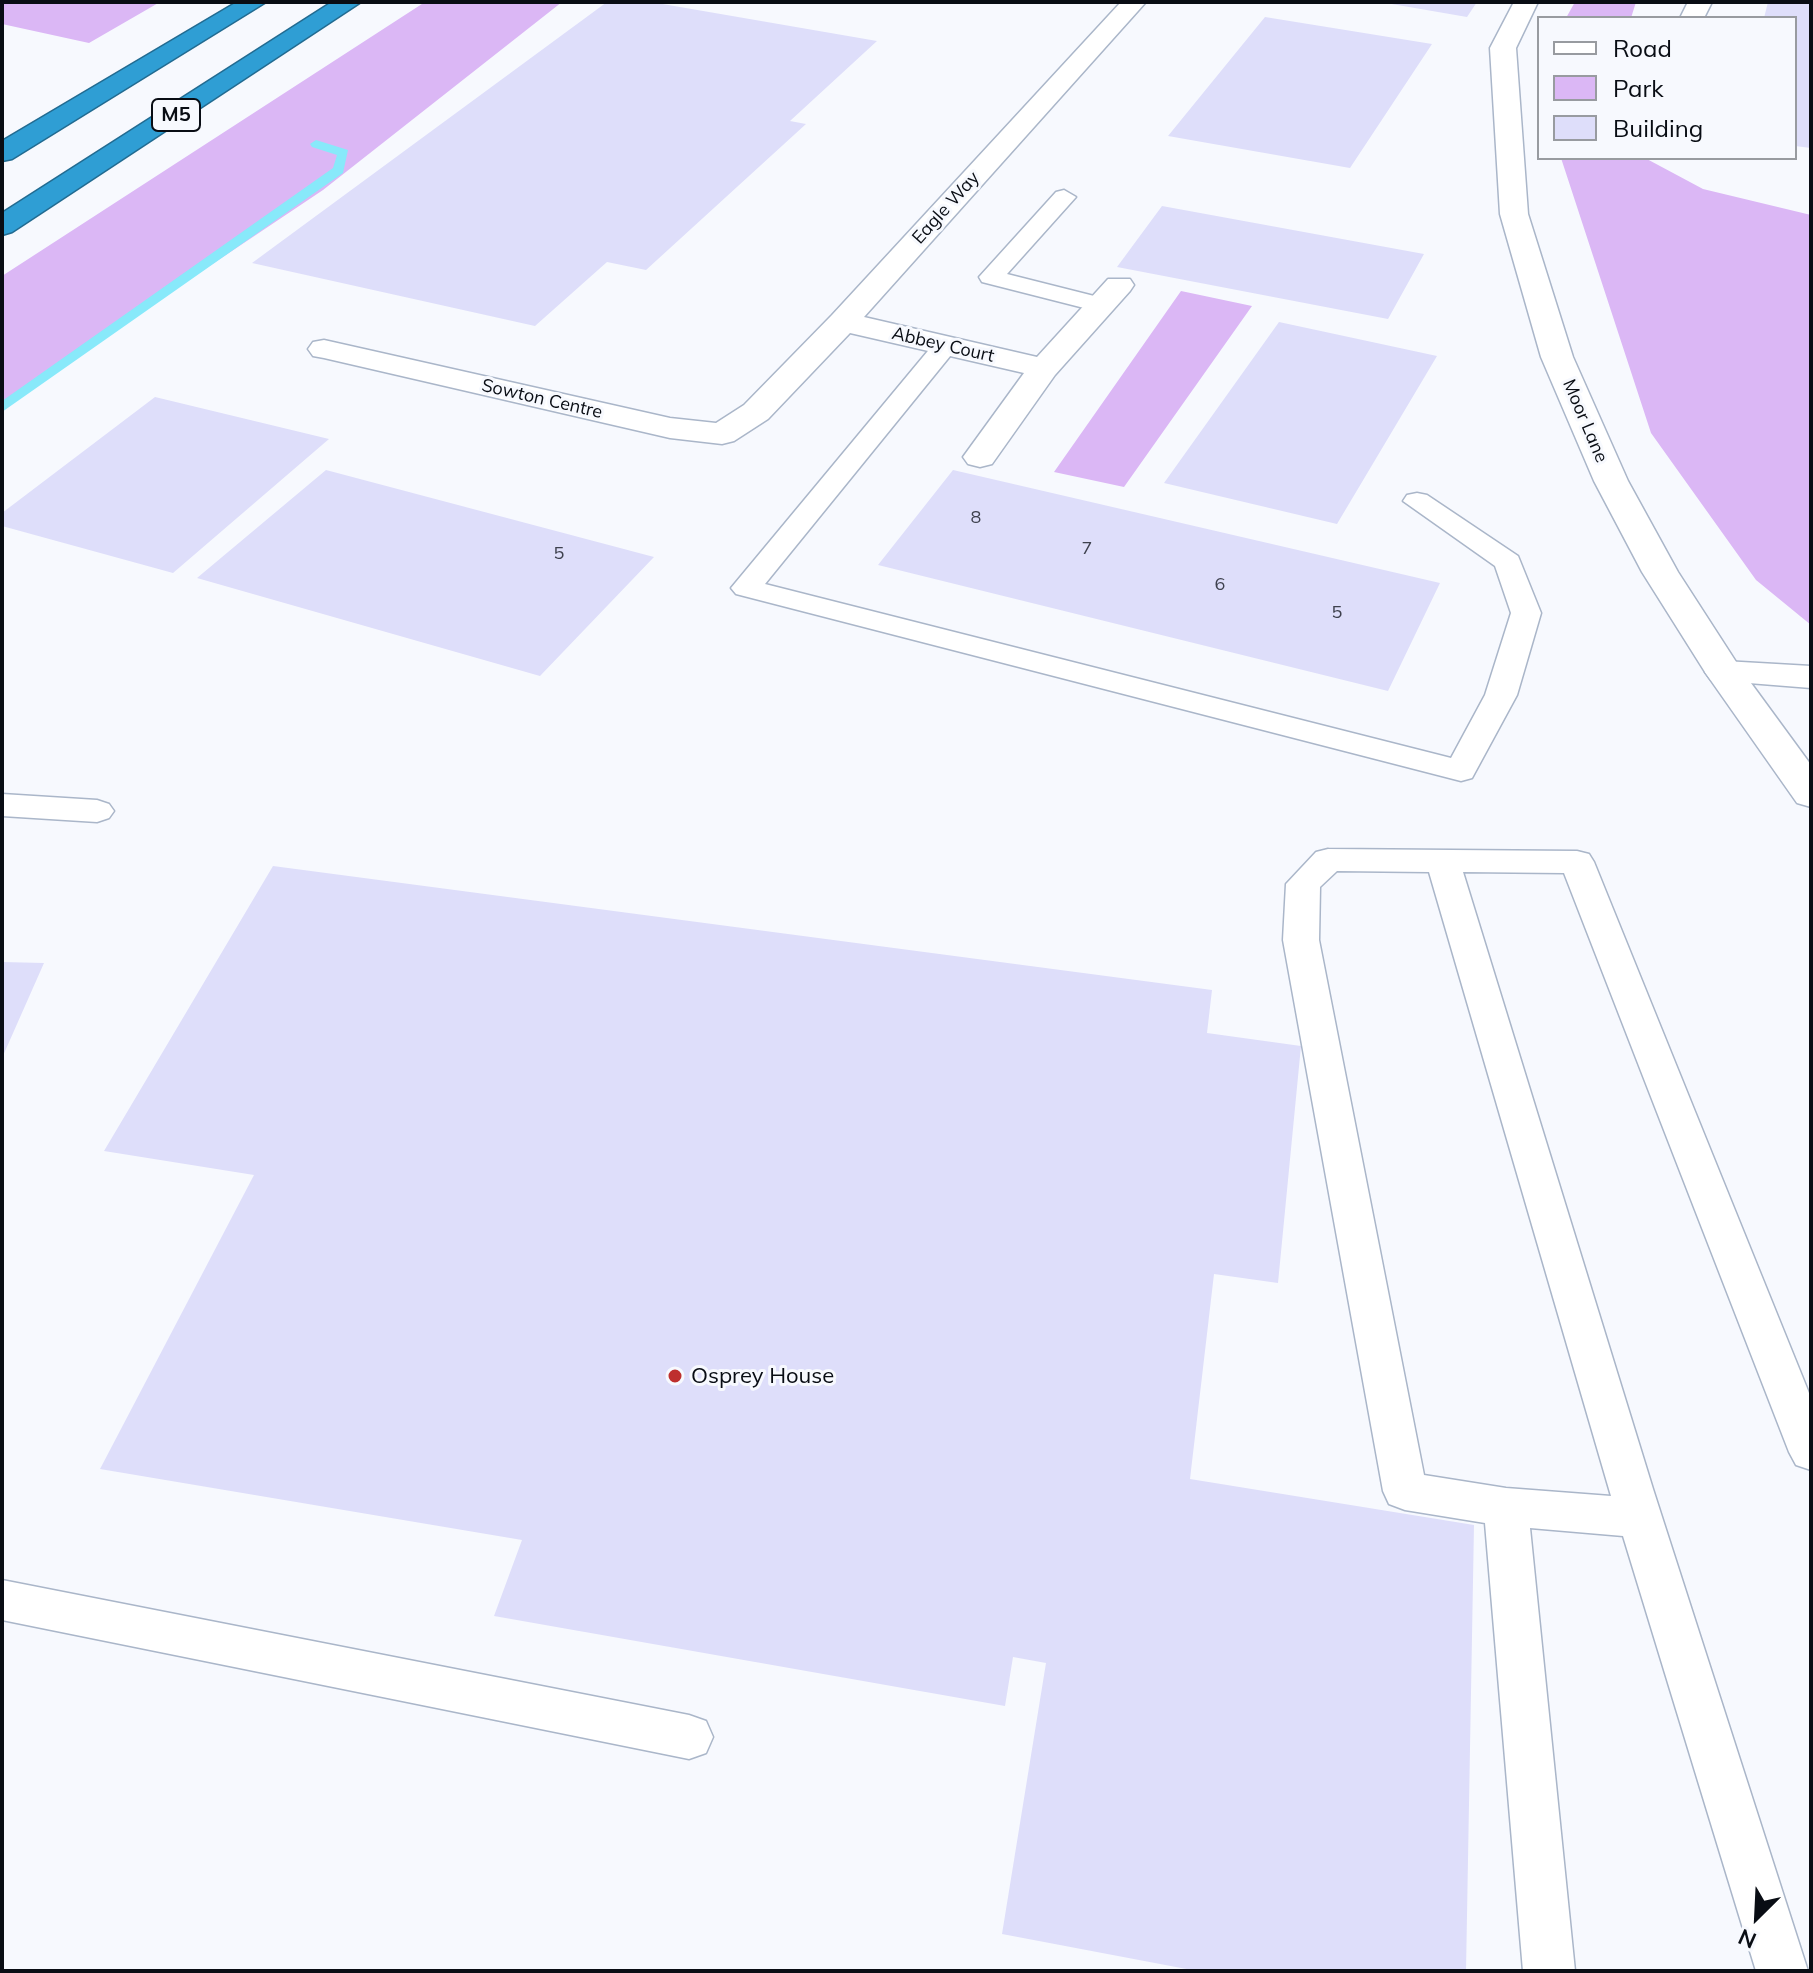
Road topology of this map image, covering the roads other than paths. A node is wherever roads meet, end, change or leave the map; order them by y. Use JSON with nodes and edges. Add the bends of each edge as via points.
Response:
{"nodes":[{"id":1,"x":254,"y":2,"type":"edge"},
{"id":2,"x":349,"y":2,"type":"edge"},
{"id":3,"x":1134,"y":2,"type":"edge"},
{"id":4,"x":1526,"y":2,"type":"edge"},
{"id":5,"x":2,"y":153,"type":"edge"},
{"id":6,"x":1064,"y":197,"type":"dead end"},
{"id":7,"x":2,"y":226,"type":"edge"},
{"id":8,"x":1110,"y":295,"type":"joint"},
{"id":9,"x":843,"y":322,"type":"junction"},
{"id":10,"x":946,"y":345,"type":"junction"},
{"id":11,"x":324,"y":349,"type":"dead end"},
{"id":12,"x":1044,"y":368,"type":"junction"},
{"id":13,"x":756,"y":412,"type":"joint"},
{"id":14,"x":980,"y":457,"type":"dead end"},
{"id":15,"x":1417,"y":501,"type":"dead end"},
{"id":16,"x":1724,"y":672,"type":"junction"},
{"id":17,"x":1811,"y":677,"type":"edge"},
{"id":18,"x":1811,"y":794,"type":"edge"},
{"id":19,"x":2,"y":805,"type":"edge"},
{"id":20,"x":97,"y":811,"type":"dead end"},
{"id":21,"x":1442,"y":860,"type":"junction"},
{"id":22,"x":1811,"y":1452,"type":"edge"},
{"id":23,"x":1506,"y":1507,"type":"junction"},
{"id":24,"x":1640,"y":1518,"type":"junction"},
{"id":25,"x":2,"y":1600,"type":"edge"},
{"id":26,"x":689,"y":1737,"type":"dead end"},
{"id":27,"x":1549,"y":1971,"type":"edge"},
{"id":28,"x":1782,"y":1971,"type":"edge"}],
"edges":[{"from":1,"to":5,"type":"highway","number":"M5"},
{"from":2,"to":7,"type":"highway","number":"M5"},
{"from":3,"to":9,"type":"street","name":"Eagle Way"},
{"from":4,"to":16,"type":"street","name":"Moor Lane","via":[[1503,48],[1514,214],[1557,357],[1611,481],[1660,572]]},
{"from":6,"to":8,"type":"lane","via":[[991,277]]},
{"from":8,"to":12,"type":"street"},
{"from":9,"to":10,"type":"street","name":"Abbey Court"},
{"from":9,"to":13,"type":"street","name":"Eagle Way"},
{"from":10,"to":12,"type":"street","name":"Abbey Court"},
{"from":10,"to":15,"type":"lane","via":[[746,588],[1461,771],[1501,695],[1526,613],[1508,562]]},
{"from":11,"to":13,"type":"street","name":"Sowton Centre","via":[[670,428],[722,434]]},
{"from":12,"to":14,"type":"street"},
{"from":16,"to":17,"type":"street"},
{"from":16,"to":18,"type":"street","name":"Moor Lane"},
{"from":19,"to":20,"type":"lane"},
{"from":21,"to":22,"type":"lane","via":[[1577,862]]},
{"from":21,"to":23,"type":"lane","via":[[1328,860],[1303,884],[1301,940],[1405,1491]]},
{"from":21,"to":24,"type":"lane"},
{"from":23,"to":24,"type":"lane"},
{"from":23,"to":27,"type":"lane"},
{"from":24,"to":28,"type":"lane"},
{"from":25,"to":26,"type":"lane"}]}
